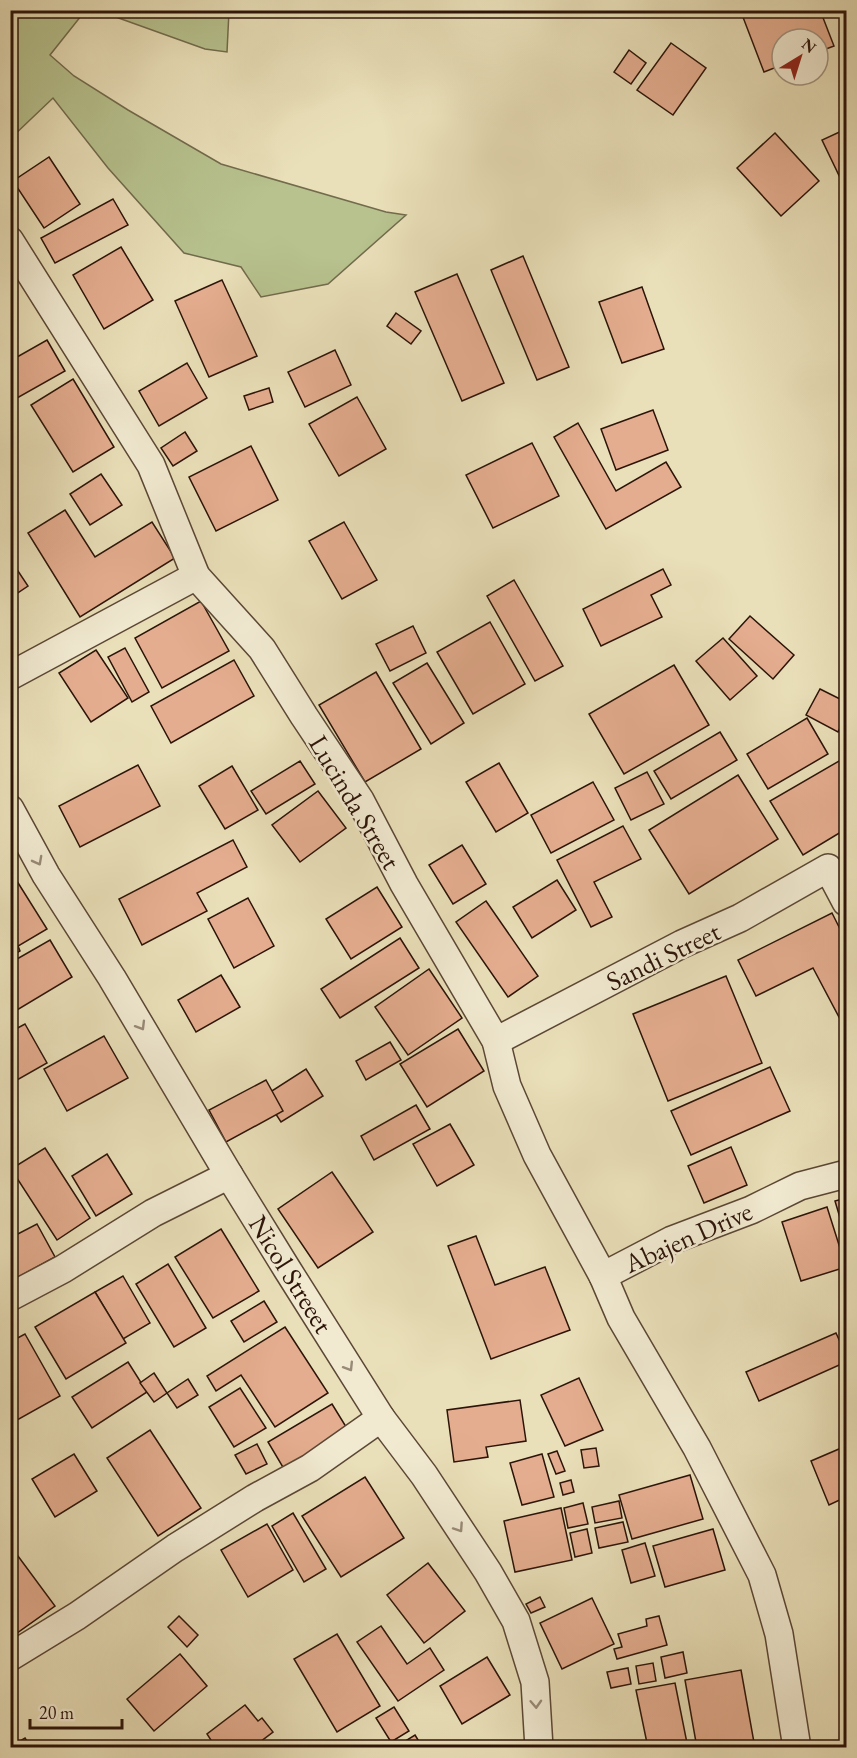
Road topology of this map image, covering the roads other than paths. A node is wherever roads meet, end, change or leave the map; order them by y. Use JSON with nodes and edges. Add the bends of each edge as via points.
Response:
{"nodes":[{"id":1,"x":10,"y":241,"type":"edge"},
{"id":2,"x":196,"y":576,"type":"junction"},
{"id":3,"x":10,"y":676,"type":"edge"},
{"id":4,"x":10,"y":809,"type":"edge"},
{"id":5,"x":846,"y":902,"type":"edge"},
{"id":6,"x":496,"y":1041,"type":"junction"},
{"id":7,"x":846,"y":1174,"type":"edge"},
{"id":8,"x":229,"y":1175,"type":"junction"},
{"id":9,"x":603,"y":1276,"type":"junction"},
{"id":10,"x":10,"y":1297,"type":"edge"},
{"id":11,"x":381,"y":1418,"type":"junction"},
{"id":12,"x":10,"y":1657,"type":"edge"},
{"id":13,"x":539,"y":1748,"type":"edge"},
{"id":14,"x":796,"y":1748,"type":"edge"}],
"edges":[{"from":1,"to":2,"type":"street","via":[[152,465]]},
{"from":2,"to":3,"type":"street"},
{"from":2,"to":6,"type":"street","name":"Lucinda Street","via":[[262,649],[360,800]]},
{"from":4,"to":8,"type":"street","name":"Nicol Streeet","one_way":true},
{"from":5,"to":6,"type":"street","name":"Sandi Street","via":[[828,868],[740,918]]},
{"from":6,"to":9,"type":"street","name":"Abajen Drive","via":[[507,1086],[533,1145]]},
{"from":7,"to":9,"type":"street","name":"Abajen Drive","via":[[800,1186],[751,1210],[672,1240]]},
{"from":8,"to":10,"type":"street","via":[[153,1213]]},
{"from":8,"to":11,"type":"street","name":"Nicol Streeet","one_way":true},
{"from":9,"to":14,"type":"street","via":[[621,1318],[697,1448],[762,1575],[779,1634]]},
{"from":11,"to":12,"type":"street","via":[[310,1468],[175,1548]]},
{"from":11,"to":13,"type":"street","name":"Nicol Streeet","one_way":true,"via":[[424,1475],[516,1621],[535,1682]]}]}
